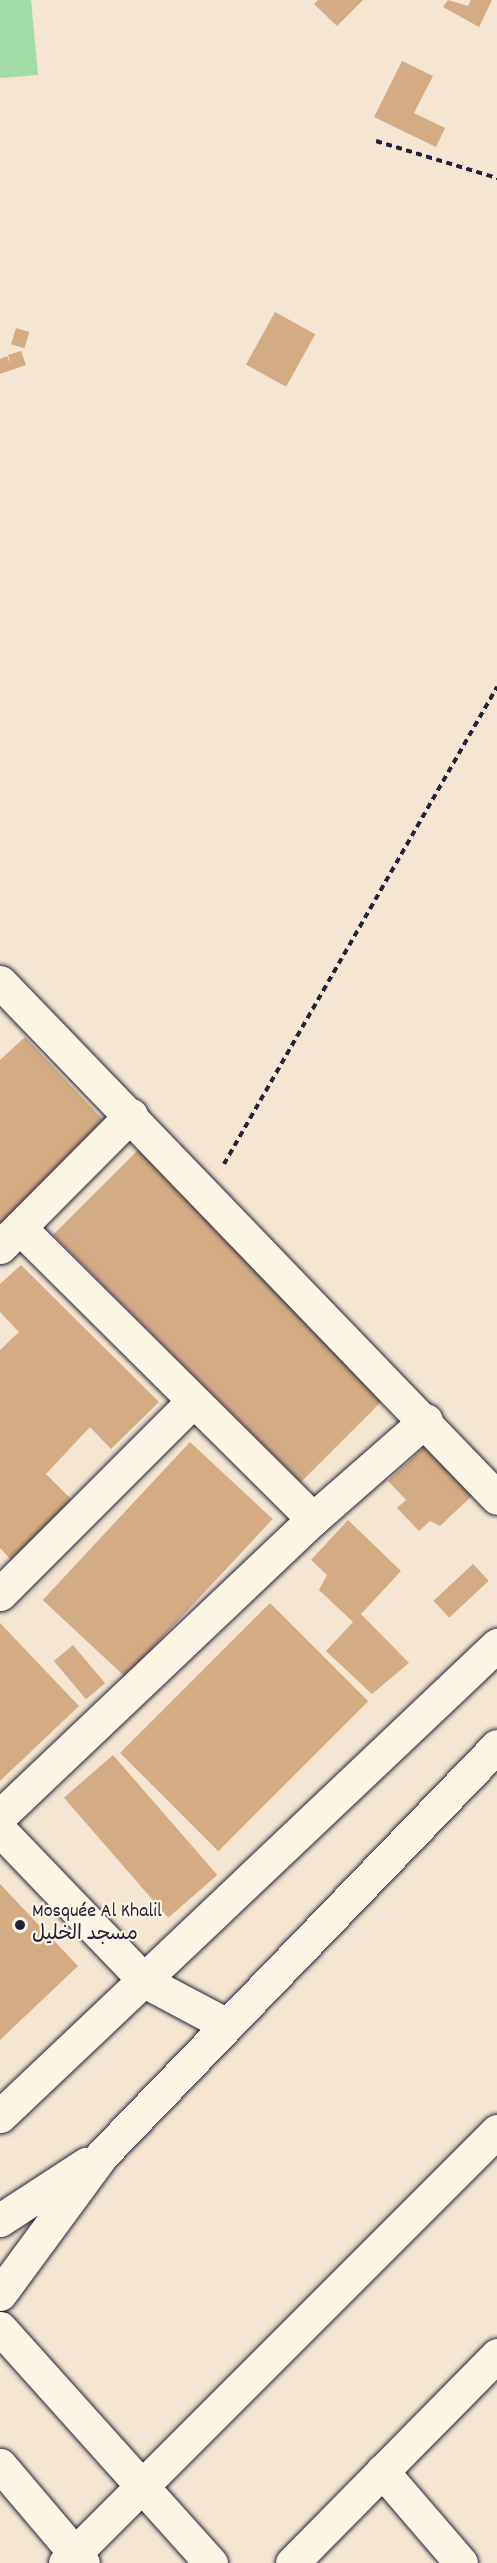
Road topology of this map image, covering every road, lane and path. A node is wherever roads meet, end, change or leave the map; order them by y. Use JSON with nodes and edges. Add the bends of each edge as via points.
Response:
{"nodes":[{"id":1,"x":376,"y":141,"type":"dead end"},
{"id":2,"x":497,"y":178,"type":"edge"},
{"id":3,"x":497,"y":687,"type":"edge"},
{"id":4,"x":5,"y":997,"type":"edge"},
{"id":5,"x":131,"y":1115,"type":"junction"},
{"id":6,"x":208,"y":1193,"type":"junction"},
{"id":7,"x":10,"y":1238,"type":"edge"},
{"id":8,"x":193,"y":1401,"type":"junction"},
{"id":9,"x":426,"y":1420,"type":"junction"},
{"id":10,"x":497,"y":1498,"type":"edge"},
{"id":11,"x":313,"y":1519,"type":"junction"},
{"id":12,"x":2,"y":1589,"type":"edge"},
{"id":13,"x":497,"y":1645,"type":"edge"},
{"id":14,"x":497,"y":1746,"type":"edge"},
{"id":15,"x":0,"y":1816,"type":"edge"},
{"id":16,"x":0,"y":1830,"type":"edge"},
{"id":17,"x":146,"y":1982,"type":"junction"},
{"id":18,"x":227,"y":2025,"type":"junction"},
{"id":19,"x":0,"y":2116,"type":"edge"},
{"id":20,"x":497,"y":2131,"type":"edge"},
{"id":21,"x":103,"y":2154,"type":"junction"},
{"id":22,"x":0,"y":2220,"type":"edge"},
{"id":23,"x":0,"y":2294,"type":"edge"},
{"id":24,"x":0,"y":2328,"type":"edge"},
{"id":25,"x":497,"y":2355,"type":"edge"},
{"id":26,"x":0,"y":2465,"type":"edge"},
{"id":27,"x":382,"y":2471,"type":"junction"},
{"id":28,"x":144,"y":2489,"type":"junction"},
{"id":29,"x":74,"y":2560,"type":"edge"},
{"id":30,"x":211,"y":2563,"type":"edge"},
{"id":31,"x":292,"y":2563,"type":"edge"},
{"id":32,"x":461,"y":2563,"type":"edge"}],
"edges":[{"from":1,"to":2,"type":"path"},
{"from":3,"to":6,"type":"path"},
{"from":4,"to":5,"type":"street"},
{"from":5,"to":6,"type":"street"},
{"from":5,"to":7,"type":"street"},
{"from":6,"to":9,"type":"street"},
{"from":7,"to":8,"type":"street"},
{"from":8,"to":11,"type":"street"},
{"from":8,"to":12,"type":"street"},
{"from":9,"to":10,"type":"street"},
{"from":9,"to":11,"type":"street"},
{"from":11,"to":15,"type":"street"},
{"from":13,"to":17,"type":"street"},
{"from":14,"to":18,"type":"street"},
{"from":16,"to":17,"type":"street"},
{"from":17,"to":18,"type":"street"},
{"from":17,"to":19,"type":"street"},
{"from":18,"to":21,"type":"street"},
{"from":20,"to":28,"type":"street"},
{"from":21,"to":22,"type":"street"},
{"from":21,"to":23,"type":"street"},
{"from":24,"to":28,"type":"street"},
{"from":25,"to":27,"type":"street"},
{"from":26,"to":29,"type":"street"},
{"from":27,"to":31,"type":"street"},
{"from":27,"to":32,"type":"street"},
{"from":28,"to":29,"type":"street"},
{"from":28,"to":30,"type":"street"}]}
